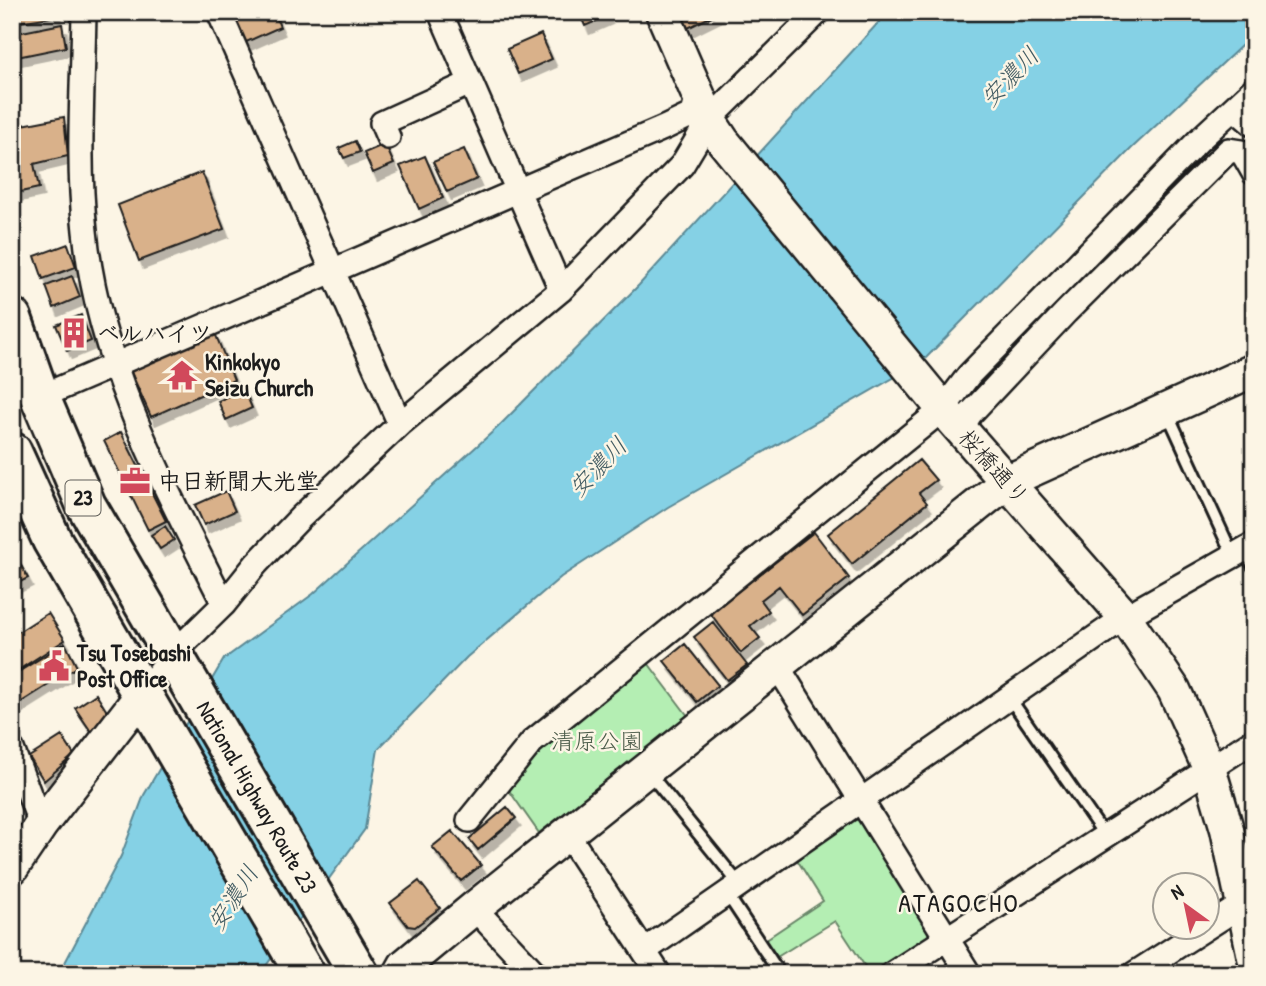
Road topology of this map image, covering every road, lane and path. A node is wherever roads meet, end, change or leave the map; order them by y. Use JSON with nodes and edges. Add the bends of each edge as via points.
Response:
{"nodes":[{"id":1,"x":84,"y":12,"type":"edge"},
{"id":2,"x":219,"y":12,"type":"edge"},
{"id":3,"x":440,"y":12,"type":"edge"},
{"id":4,"x":662,"y":12,"type":"edge"},
{"id":5,"x":818,"y":12,"type":"edge"},
{"id":6,"x":470,"y":83,"type":"junction"},
{"id":7,"x":1254,"y":89,"type":"edge"},
{"id":8,"x":1244,"y":105,"type":"edge"},
{"id":9,"x":706,"y":125,"type":"junction"},
{"id":10,"x":1254,"y":125,"type":"edge"},
{"id":11,"x":666,"y":127,"type":"junction"},
{"id":12,"x":388,"y":137,"type":"dead end"},
{"id":13,"x":1254,"y":173,"type":"edge"},
{"id":14,"x":517,"y":192,"type":"junction"},
{"id":15,"x":333,"y":270,"type":"junction"},
{"id":16,"x":561,"y":290,"type":"junction"},
{"id":17,"x":12,"y":318,"type":"edge"},
{"id":18,"x":115,"y":365,"type":"junction"},
{"id":19,"x":1254,"y":370,"type":"edge"},
{"id":20,"x":40,"y":397,"type":"junction"},
{"id":21,"x":1166,"y":410,"type":"junction"},
{"id":22,"x":952,"y":419,"type":"junction"},
{"id":23,"x":400,"y":424,"type":"junction"},
{"id":24,"x":12,"y":452,"type":"edge"},
{"id":25,"x":1008,"y":481,"type":"junction"},
{"id":26,"x":1246,"y":554,"type":"edge"},
{"id":27,"x":224,"y":604,"type":"junction"},
{"id":28,"x":1125,"y":617,"type":"junction"},
{"id":29,"x":177,"y":659,"type":"junction"},
{"id":30,"x":778,"y":667,"type":"junction"},
{"id":31,"x":1009,"y":697,"type":"junction"},
{"id":32,"x":146,"y":699,"type":"junction"},
{"id":33,"x":1254,"y":740,"type":"edge"},
{"id":34,"x":12,"y":749,"type":"edge"},
{"id":35,"x":1209,"y":768,"type":"junction"},
{"id":36,"x":648,"y":771,"type":"junction"},
{"id":37,"x":862,"y":800,"type":"junction"},
{"id":38,"x":469,"y":820,"type":"dead end"},
{"id":39,"x":41,"y":825,"type":"junction"},
{"id":40,"x":568,"y":835,"type":"junction"},
{"id":41,"x":1105,"y":836,"type":"junction"},
{"id":42,"x":12,"y":868,"type":"edge"},
{"id":43,"x":734,"y":889,"type":"junction"},
{"id":44,"x":1248,"y":900,"type":"edge"},
{"id":45,"x":474,"y":908,"type":"junction"},
{"id":46,"x":947,"y":939,"type":"junction"},
{"id":47,"x":644,"y":951,"type":"junction"},
{"id":48,"x":1254,"y":957,"type":"edge"},
{"id":49,"x":305,"y":974,"type":"edge"},
{"id":50,"x":359,"y":974,"type":"edge"},
{"id":51,"x":400,"y":974,"type":"edge"},
{"id":52,"x":536,"y":974,"type":"edge"},
{"id":53,"x":659,"y":974,"type":"edge"},
{"id":54,"x":780,"y":974,"type":"edge"},
{"id":55,"x":892,"y":974,"type":"edge"},
{"id":56,"x":969,"y":974,"type":"edge"},
{"id":57,"x":1134,"y":974,"type":"edge"}],
"edges":[{"from":1,"to":18,"type":"street","via":[[85,232],[96,297]]},
{"from":2,"to":15,"type":"street"},
{"from":3,"to":6,"type":"street"},
{"from":4,"to":9,"type":"street","name":"桜橋通り"},
{"from":5,"to":9,"type":"street"},
{"from":6,"to":12,"type":"street","via":[[382,123]]},
{"from":6,"to":14,"type":"street"},
{"from":7,"to":8,"type":"street"},
{"from":8,"to":10,"type":"street"},
{"from":8,"to":22,"type":"street","via":[[970,375]]},
{"from":9,"to":11,"type":"street"},
{"from":9,"to":11,"type":"street","via":[[693,114]]},
{"from":9,"to":16,"type":"street","via":[[682,165]]},
{"from":9,"to":22,"type":"street","name":"桜橋通り"},
{"from":11,"to":14,"type":"street"},
{"from":13,"to":22,"type":"street","via":[[1242,152],[1230,150],[970,414]]},
{"from":14,"to":15,"type":"street"},
{"from":14,"to":16,"type":"street"},
{"from":15,"to":18,"type":"street"},
{"from":15,"to":23,"type":"street"},
{"from":16,"to":23,"type":"street"},
{"from":17,"to":20,"type":"highway","name":"National Highway Route 23","number":"23"},
{"from":18,"to":20,"type":"street"},
{"from":18,"to":27,"type":"street","via":[[156,467]]},
{"from":19,"to":21,"type":"street"},
{"from":20,"to":29,"type":"highway","name":"National Highway Route 23","number":"23","via":[[86,505]]},
{"from":21,"to":25,"type":"street"},
{"from":21,"to":26,"type":"lane"},
{"from":22,"to":25,"type":"street","name":"桜橋通り"},
{"from":22,"to":38,"type":"street","via":[[532,742]]},
{"from":23,"to":27,"type":"street","via":[[300,518]]},
{"from":24,"to":32,"type":"highway","name":"National Highway Route 23","number":"23","via":[[52,540]]},
{"from":25,"to":28,"type":"street","name":"桜橋通り"},
{"from":25,"to":30,"type":"street"},
{"from":26,"to":28,"type":"street"},
{"from":27,"to":29,"type":"street"},
{"from":28,"to":31,"type":"street"},
{"from":28,"to":35,"type":"street","name":"桜橋通り","via":[[1174,690]]},
{"from":29,"to":32,"type":"street"},
{"from":29,"to":50,"type":"highway","name":"National Highway Route 23","number":"23"},
{"from":30,"to":36,"type":"street"},
{"from":30,"to":37,"type":"street"},
{"from":31,"to":37,"type":"street"},
{"from":31,"to":41,"type":"lane"},
{"from":32,"to":39,"type":"street"},
{"from":32,"to":49,"type":"highway","name":"National Highway Route 23","number":"23"},
{"from":33,"to":35,"type":"street"},
{"from":34,"to":39,"type":"street"},
{"from":35,"to":41,"type":"street"},
{"from":35,"to":44,"type":"street","name":"桜橋通り"},
{"from":36,"to":40,"type":"street"},
{"from":36,"to":43,"type":"lane"},
{"from":37,"to":43,"type":"street"},
{"from":37,"to":46,"type":"street"},
{"from":39,"to":42,"type":"street"},
{"from":40,"to":45,"type":"street"},
{"from":40,"to":47,"type":"street"},
{"from":41,"to":46,"type":"street"},
{"from":43,"to":47,"type":"street"},
{"from":43,"to":54,"type":"lane"},
{"from":44,"to":48,"type":"street","name":"桜橋通り"},
{"from":44,"to":57,"type":"street"},
{"from":45,"to":51,"type":"street"},
{"from":45,"to":52,"type":"street"},
{"from":46,"to":55,"type":"street"},
{"from":46,"to":56,"type":"street"},
{"from":47,"to":53,"type":"street"}]}
